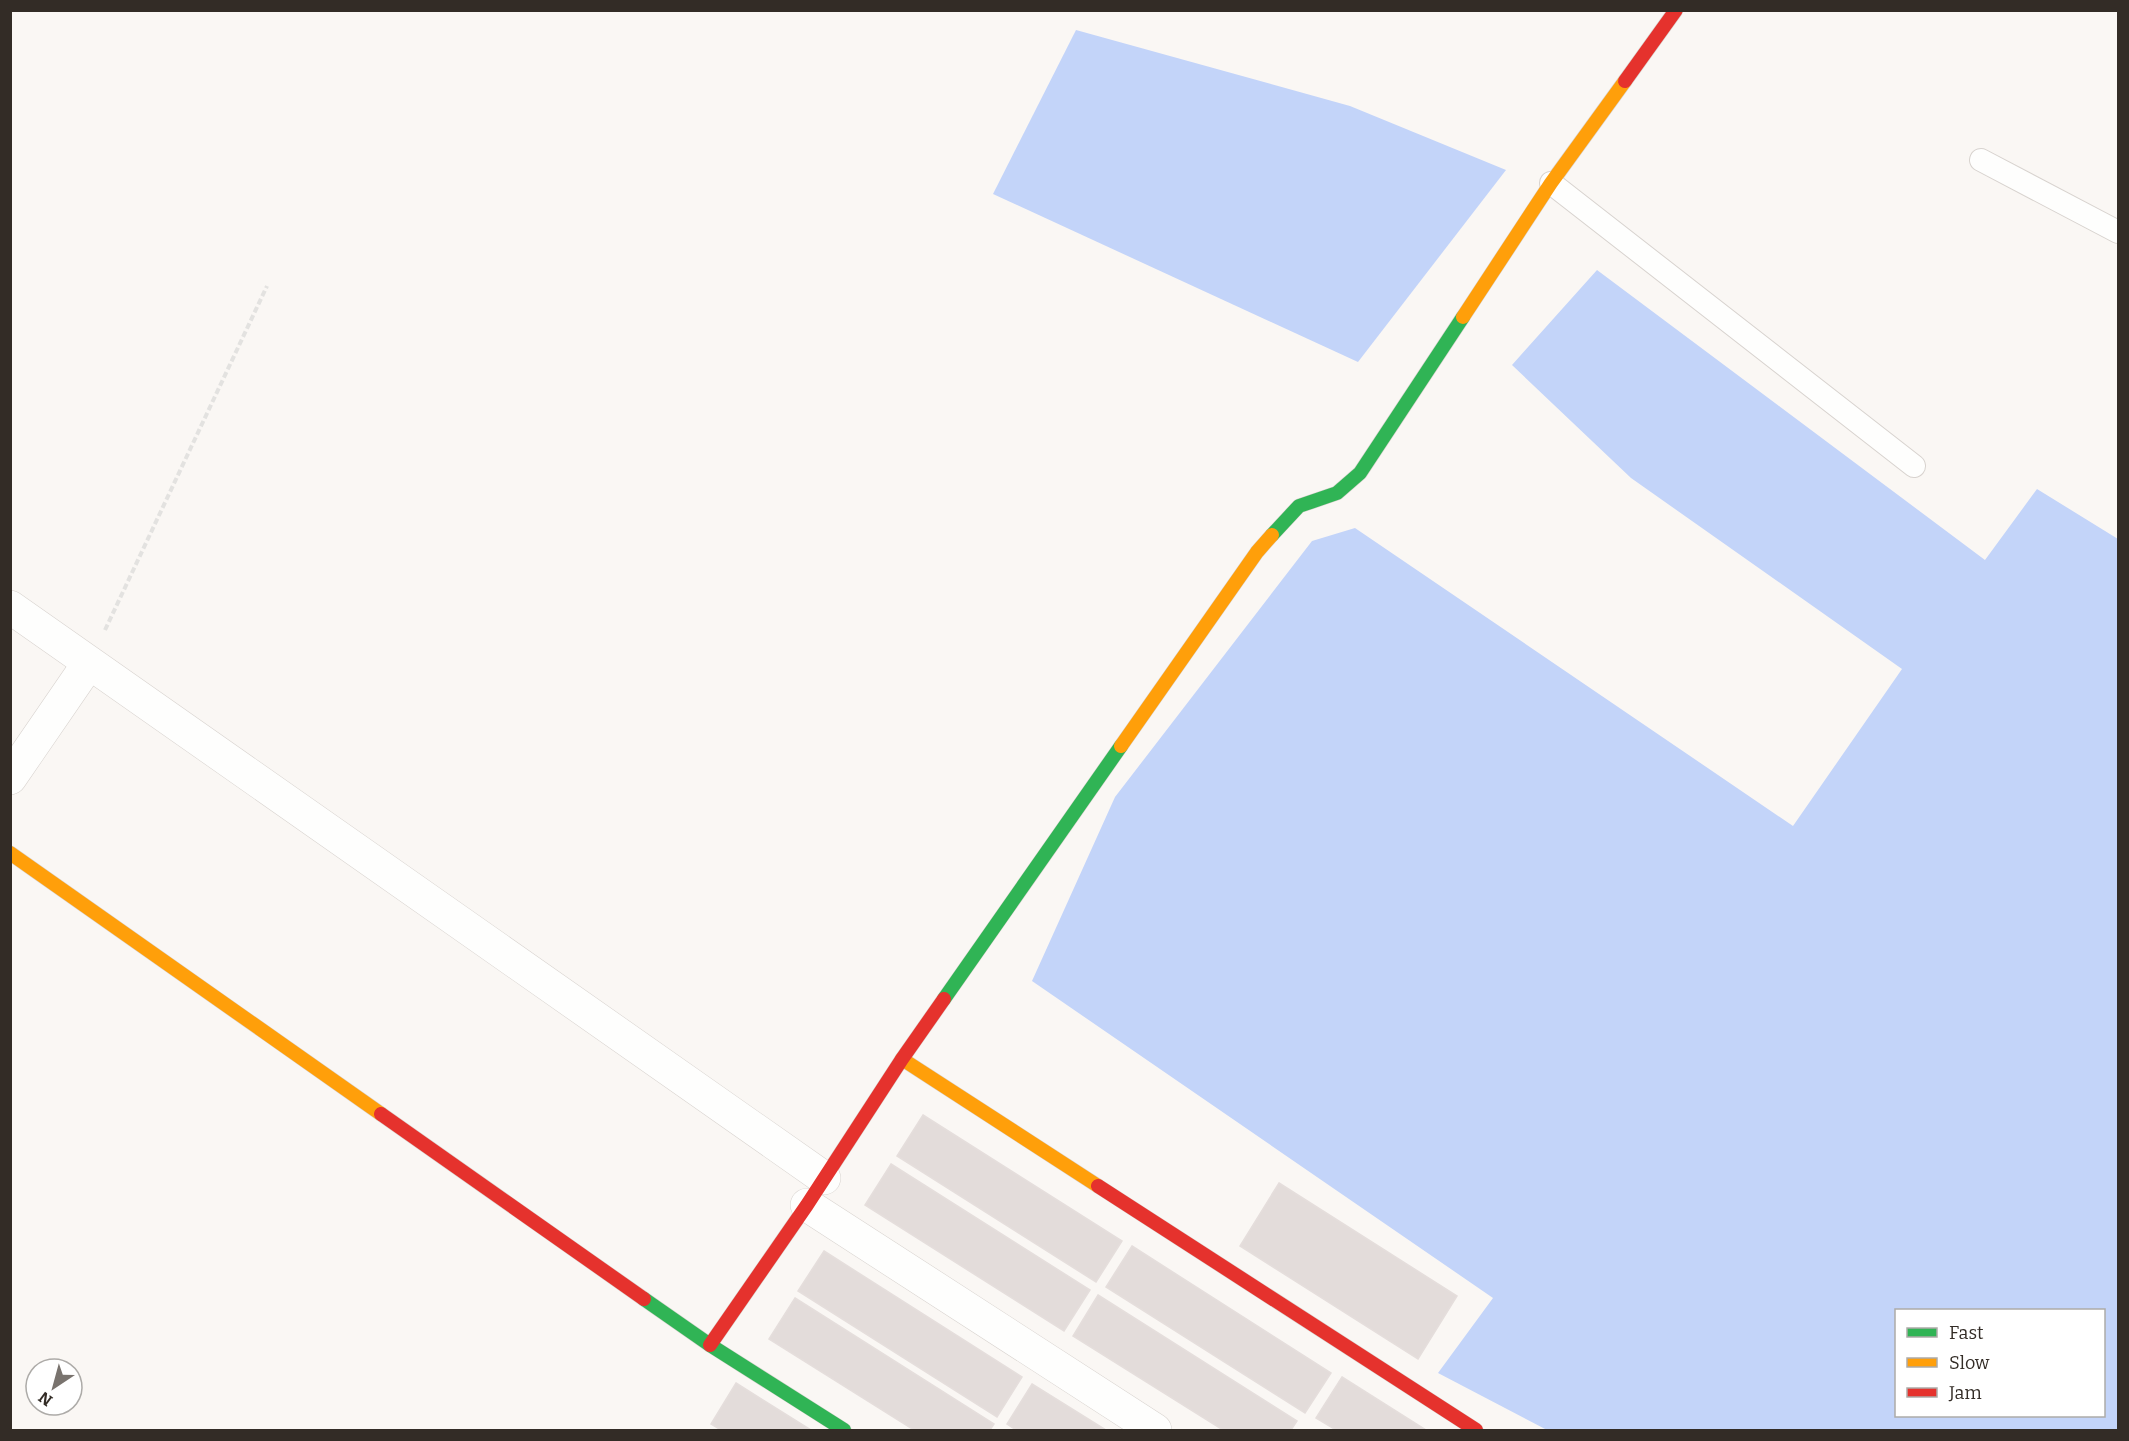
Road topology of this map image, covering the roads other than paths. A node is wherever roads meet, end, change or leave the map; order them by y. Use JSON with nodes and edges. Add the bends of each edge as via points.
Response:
{"nodes":[{"id":1,"x":1676,"y":10,"type":"edge"},
{"id":2,"x":1981,"y":160,"type":"dead end"},
{"id":3,"x":1551,"y":183,"type":"junction"},
{"id":4,"x":2118,"y":232,"type":"edge"},
{"id":5,"x":1914,"y":466,"type":"dead end"},
{"id":6,"x":10,"y":607,"type":"edge"},
{"id":7,"x":89,"y":663,"type":"junction"},
{"id":8,"x":10,"y":778,"type":"edge"},
{"id":9,"x":10,"y":853,"type":"edge"},
{"id":10,"x":902,"y":1059,"type":"junction"},
{"id":11,"x":815,"y":1192,"type":"junction"},
{"id":12,"x":710,"y":1345,"type":"junction"},
{"id":13,"x":844,"y":1431,"type":"edge"},
{"id":14,"x":1155,"y":1431,"type":"edge"},
{"id":15,"x":1476,"y":1431,"type":"edge"}],
"edges":[{"from":1,"to":3,"type":"street"},
{"from":2,"to":4,"type":"lane"},
{"from":3,"to":5,"type":"lane"},
{"from":3,"to":10,"type":"street","via":[[1360,473],[1337,493],[1299,506],[1257,552]]},
{"from":6,"to":7,"type":"street"},
{"from":7,"to":8,"type":"street"},
{"from":7,"to":11,"type":"street"},
{"from":9,"to":12,"type":"street"},
{"from":10,"to":11,"type":"street"},
{"from":10,"to":15,"type":"street"},
{"from":11,"to":12,"type":"street"},
{"from":11,"to":14,"type":"street"},
{"from":12,"to":13,"type":"street"}]}
